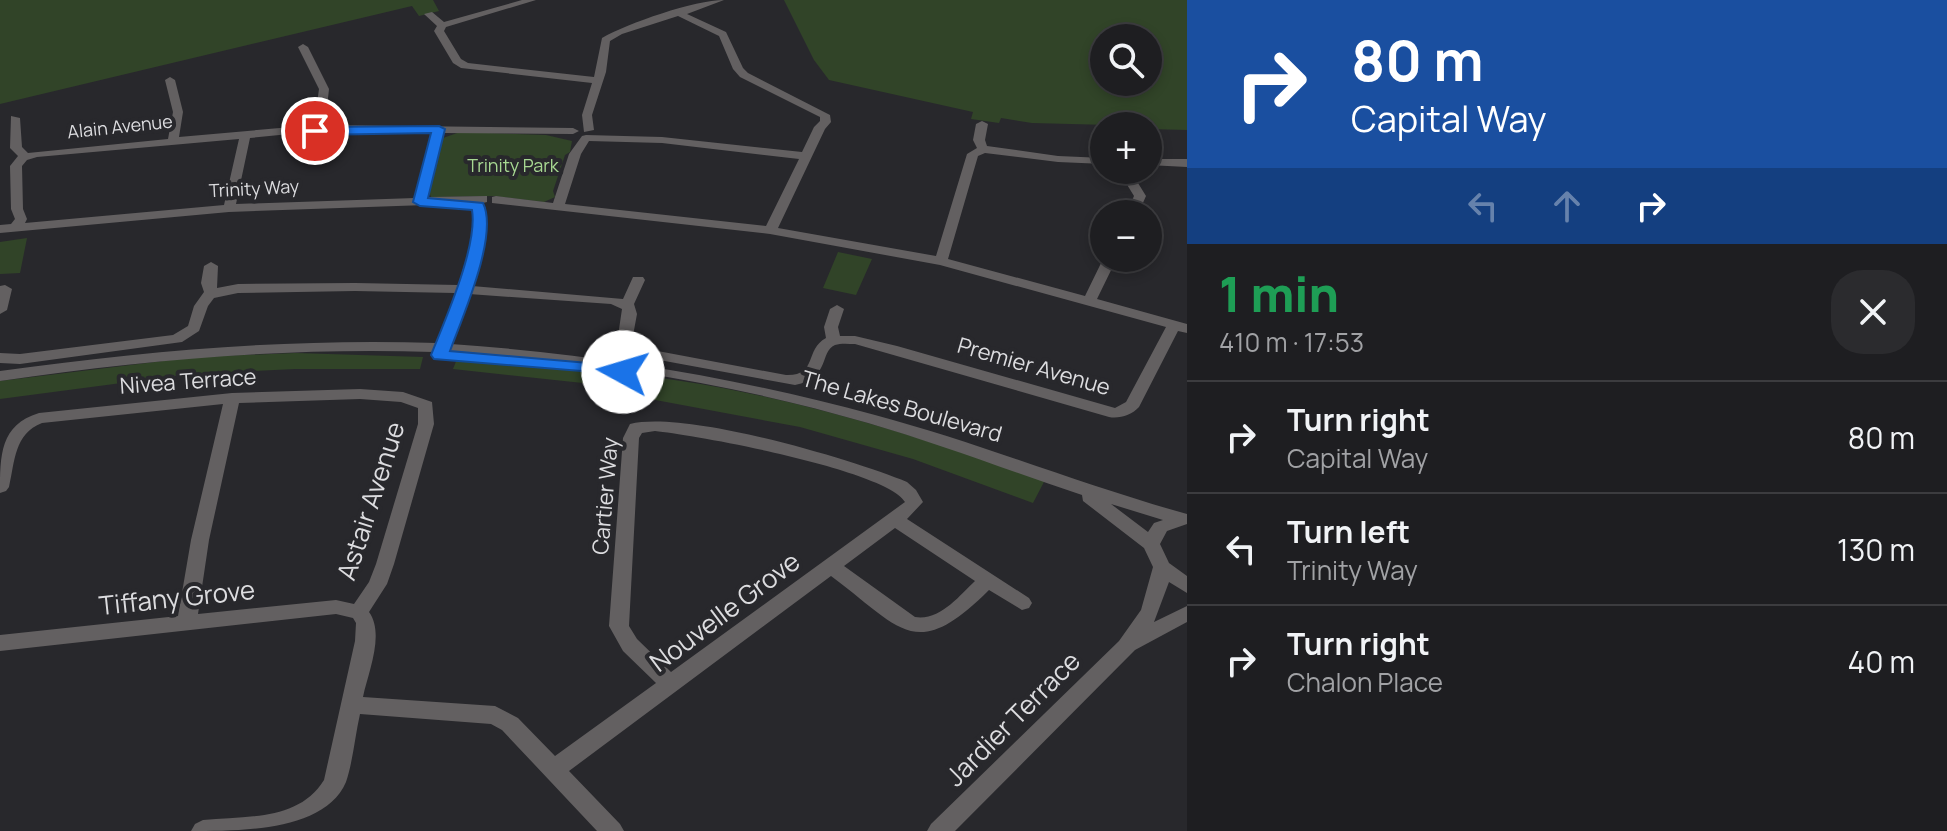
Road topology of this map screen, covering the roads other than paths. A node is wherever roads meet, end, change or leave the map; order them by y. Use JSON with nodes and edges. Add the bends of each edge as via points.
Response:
{"nodes":[{"id":1,"x":532,"y":0,"type":"edge"},
{"id":2,"x":720,"y":0,"type":"edge"},
{"id":3,"x":678,"y":13,"type":"junction"},
{"id":4,"x":429,"y":14,"type":"dead end"},
{"id":5,"x":442,"y":25,"type":"junction"},
{"id":6,"x":303,"y":47,"type":"dead end"},
{"id":7,"x":170,"y":80,"type":"dead end"},
{"id":8,"x":598,"y":81,"type":"junction"},
{"id":9,"x":15,"y":118,"type":"dead end"},
{"id":10,"x":982,"y":124,"type":"dead end"},
{"id":11,"x":316,"y":126,"type":"junction"},
{"id":12,"x":439,"y":129,"type":"junction"},
{"id":13,"x":581,"y":134,"type":"junction"},
{"id":14,"x":245,"y":135,"type":"junction"},
{"id":15,"x":173,"y":140,"type":"junction"},
{"id":16,"x":983,"y":149,"type":"junction"},
{"id":17,"x":806,"y":156,"type":"junction"},
{"id":18,"x":26,"y":157,"type":"junction"},
{"id":19,"x":1090,"y":160,"type":"edge"},
{"id":20,"x":1162,"y":162,"type":"edge"},
{"id":21,"x":1187,"y":163,"type":"edge"},
{"id":22,"x":420,"y":202,"type":"junction"},
{"id":23,"x":488,"y":205,"type":"junction"},
{"id":24,"x":558,"y":207,"type":"junction"},
{"id":25,"x":229,"y":208,"type":"junction"},
{"id":26,"x":9,"y":228,"type":"edge"},
{"id":27,"x":770,"y":230,"type":"junction"},
{"id":28,"x":941,"y":258,"type":"junction"},
{"id":29,"x":211,"y":266,"type":"dead end"},
{"id":30,"x":1103,"y":272,"type":"edge"},
{"id":31,"x":638,"y":280,"type":"dead end"},
{"id":32,"x":464,"y":288,"type":"junction"},
{"id":33,"x":5,"y":289,"type":"dead end"},
{"id":34,"x":212,"y":294,"type":"junction"},
{"id":35,"x":1090,"y":300,"type":"junction"},
{"id":36,"x":627,"y":304,"type":"junction"},
{"id":37,"x":837,"y":309,"type":"dead end"},
{"id":38,"x":0,"y":310,"type":"edge"},
{"id":39,"x":1180,"y":327,"type":"edge"},
{"id":40,"x":834,"y":340,"type":"junction"},
{"id":41,"x":446,"y":352,"type":"junction"},
{"id":42,"x":0,"y":358,"type":"edge"},
{"id":43,"x":0,"y":376,"type":"edge"},
{"id":44,"x":232,"y":398,"type":"junction"},
{"id":45,"x":426,"y":405,"type":"joint"},
{"id":46,"x":3,"y":470,"type":"edge"},
{"id":47,"x":1053,"y":478,"type":"junction"},
{"id":48,"x":0,"y":487,"type":"edge"},
{"id":49,"x":1186,"y":519,"type":"edge"},
{"id":50,"x":895,"y":520,"type":"junction"},
{"id":51,"x":1151,"y":544,"type":"junction"},
{"id":52,"x":830,"y":566,"type":"junction"},
{"id":53,"x":1162,"y":567,"type":"junction"},
{"id":54,"x":988,"y":580,"type":"junction"},
{"id":55,"x":1187,"y":586,"type":"edge"},
{"id":56,"x":1022,"y":603,"type":"dead end"},
{"id":57,"x":359,"y":612,"type":"junction"},
{"id":58,"x":1187,"y":613,"type":"edge"},
{"id":59,"x":187,"y":623,"type":"junction"},
{"id":60,"x":0,"y":643,"type":"edge"},
{"id":61,"x":1126,"y":647,"type":"junction"},
{"id":62,"x":671,"y":685,"type":"junction"},
{"id":63,"x":350,"y":705,"type":"junction"},
{"id":64,"x":553,"y":770,"type":"junction"},
{"id":65,"x":308,"y":824,"type":"edge"},
{"id":66,"x":203,"y":831,"type":"edge"},
{"id":67,"x":612,"y":831,"type":"edge"},
{"id":68,"x":939,"y":831,"type":"edge"}],
"edges":[{"from":1,"to":5,"type":"street"},
{"from":2,"to":3,"type":"street"},
{"from":3,"to":8,"type":"street","via":[[609,37]]},
{"from":3,"to":17,"type":"street","via":[[723,34],[744,75],[819,114],[820,127]]},
{"from":4,"to":5,"type":"street"},
{"from":5,"to":8,"type":"street","via":[[439,31],[465,66]]},
{"from":6,"to":11,"type":"street","via":[[324,86]]},
{"from":7,"to":15,"type":"street","via":[[178,112]]},
{"from":8,"to":13,"type":"street"},
{"from":9,"to":18,"type":"street","via":[[16,148]]},
{"from":10,"to":16,"type":"street"},
{"from":11,"to":12,"type":"street","name":"Alain Avenue"},
{"from":11,"to":14,"type":"street","name":"Alain Avenue"},
{"from":12,"to":13,"type":"street","name":"Alain Avenue"},
{"from":12,"to":22,"type":"street"},
{"from":13,"to":17,"type":"street","name":"Alain Avenue"},
{"from":13,"to":24,"type":"street"},
{"from":14,"to":15,"type":"street","name":"Alain Avenue"},
{"from":14,"to":25,"type":"street"},
{"from":15,"to":18,"type":"street","name":"Alain Avenue"},
{"from":16,"to":19,"type":"street"},
{"from":16,"to":28,"type":"street","via":[[973,154]]},
{"from":17,"to":27,"type":"street"},
{"from":18,"to":26,"type":"street","via":[[16,166],[21,219]]},
{"from":20,"to":21,"type":"street"},
{"from":22,"to":23,"type":"street","name":"Trinity Way"},
{"from":22,"to":25,"type":"street","name":"Trinity Way"},
{"from":23,"to":24,"type":"street","name":"Trinity Way"},
{"from":23,"to":32,"type":"street"},
{"from":24,"to":27,"type":"street","name":"Trinity Way"},
{"from":25,"to":26,"type":"street","name":"Trinity Way"},
{"from":27,"to":28,"type":"street","name":"Trinity Way"},
{"from":28,"to":35,"type":"street","name":"Trinity Way"},
{"from":29,"to":34,"type":"street"},
{"from":30,"to":35,"type":"street"},
{"from":31,"to":36,"type":"street"},
{"from":32,"to":34,"type":"street","via":[[318,287]]},
{"from":32,"to":36,"type":"street"},
{"from":32,"to":41,"type":"street"},
{"from":33,"to":38,"type":"street"},
{"from":34,"to":42,"type":"street","via":[[200,306],[194,328],[177,339]]},
{"from":35,"to":39,"type":"street","name":"Trinity Way"},
{"from":36,"to":40,"type":"street","via":[[631,315],[623,343],[631,350],[786,380],[811,376],[823,346]]},
{"from":37,"to":40,"type":"street","via":[[831,327]]},
{"from":39,"to":40,"type":"street","name":"Premier Avenue","via":[[1133,404],[1115,413],[904,352]]},
{"from":41,"to":43,"type":"street","name":"The Lakes Boulevard","via":[[241,350]]},
{"from":41,"to":47,"type":"street","name":"The Lakes Boulevard","via":[[736,386],[871,419]]},
{"from":44,"to":45,"type":"street","name":"Nivea Terrace","via":[[400,396]]},
{"from":44,"to":46,"type":"street","name":"Nivea Terrace","via":[[34,420],[13,435]]},
{"from":44,"to":59,"type":"street"},
{"from":45,"to":57,"type":"street","name":"Astair Avenue","via":[[426,424],[385,564]]},
{"from":46,"to":48,"type":"street","name":"Nivea Terrace"},
{"from":47,"to":49,"type":"street","name":"The Lakes Boulevard"},
{"from":47,"to":51,"type":"street","name":"The Lakes Boulevard","via":[[1096,501]]},
{"from":49,"to":51,"type":"street","via":[[1160,527]]},
{"from":50,"to":52,"type":"street","name":"Nouvelle Grove"},
{"from":50,"to":54,"type":"street"},
{"from":50,"to":62,"type":"street","name":"Cartier Way","via":[[913,505],[913,498],[907,490],[876,478],[755,445],[663,426],[636,428],[630,450],[620,630]]},
{"from":51,"to":53,"type":"street"},
{"from":52,"to":54,"type":"street","via":[[922,628],[940,622]]},
{"from":52,"to":62,"type":"street","name":"Nouvelle Grove"},
{"from":53,"to":55,"type":"street"},
{"from":53,"to":61,"type":"street","name":"Jardier Terrace","via":[[1150,615]]},
{"from":54,"to":56,"type":"street"},
{"from":57,"to":59,"type":"street","name":"Tiffany Grove","via":[[336,607]]},
{"from":57,"to":63,"type":"street","name":"Astair Avenue","via":[[366,628]]},
{"from":58,"to":61,"type":"street","name":"Jardier Terrace"},
{"from":59,"to":60,"type":"street","name":"Tiffany Grove"},
{"from":61,"to":68,"type":"street","name":"Jardier Terrace"},
{"from":62,"to":64,"type":"street","name":"Nouvelle Grove"},
{"from":63,"to":64,"type":"street","via":[[495,715]]},
{"from":63,"to":65,"type":"street","name":"Astair Avenue","via":[[335,784]]},
{"from":64,"to":67,"type":"street"},
{"from":65,"to":66,"type":"street"}]}
